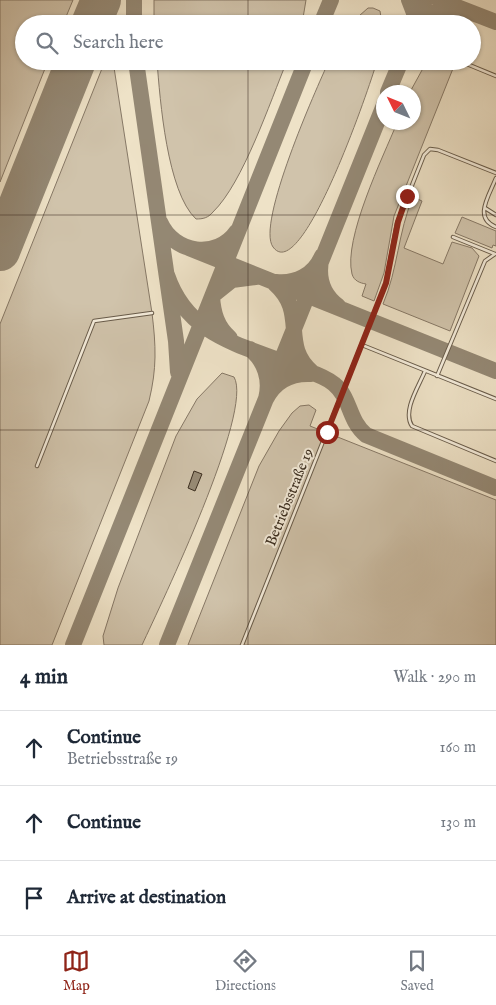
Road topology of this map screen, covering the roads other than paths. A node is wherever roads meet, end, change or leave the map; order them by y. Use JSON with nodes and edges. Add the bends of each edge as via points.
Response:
{"nodes":[{"id":1,"x":481,"y":70,"type":"edge"},
{"id":2,"x":496,"y":76,"type":"edge"},
{"id":3,"x":496,"y":173,"type":"edge"},
{"id":4,"x":496,"y":178,"type":"edge"},
{"id":5,"x":485,"y":208,"type":"junction"},
{"id":6,"x":496,"y":215,"type":"edge"},
{"id":7,"x":496,"y":227,"type":"edge"},
{"id":8,"x":454,"y":237,"type":"dead end"},
{"id":9,"x":495,"y":255,"type":"edge"},
{"id":10,"x":152,"y":313,"type":"dead end"},
{"id":11,"x":362,"y":345,"type":"junction"},
{"id":12,"x":425,"y":371,"type":"junction"},
{"id":13,"x":438,"y":376,"type":"junction"},
{"id":14,"x":496,"y":399,"type":"edge"},
{"id":15,"x":496,"y":461,"type":"edge"},
{"id":16,"x":38,"y":466,"type":"dead end"},
{"id":17,"x":242,"y":645,"type":"edge"}],
"edges":[{"from":1,"to":2,"type":"lane"},
{"from":3,"to":11,"type":"lane","name":"Betriebsstraße 19","via":[[438,150],[426,152],[398,222],[389,274]]},
{"from":4,"to":5,"type":"lane"},
{"from":5,"to":6,"type":"lane"},
{"from":5,"to":7,"type":"lane","via":[[484,219]]},
{"from":8,"to":9,"type":"lane"},
{"from":9,"to":13,"type":"lane","via":[[484,261]]},
{"from":10,"to":16,"type":"lane","via":[[94,321]]},
{"from":11,"to":12,"type":"lane"},
{"from":11,"to":17,"type":"lane","name":"Betriebsstraße 19"},
{"from":12,"to":13,"type":"lane"},
{"from":12,"to":15,"type":"lane","via":[[409,410],[408,419],[412,426]]},
{"from":13,"to":14,"type":"lane"}]}
